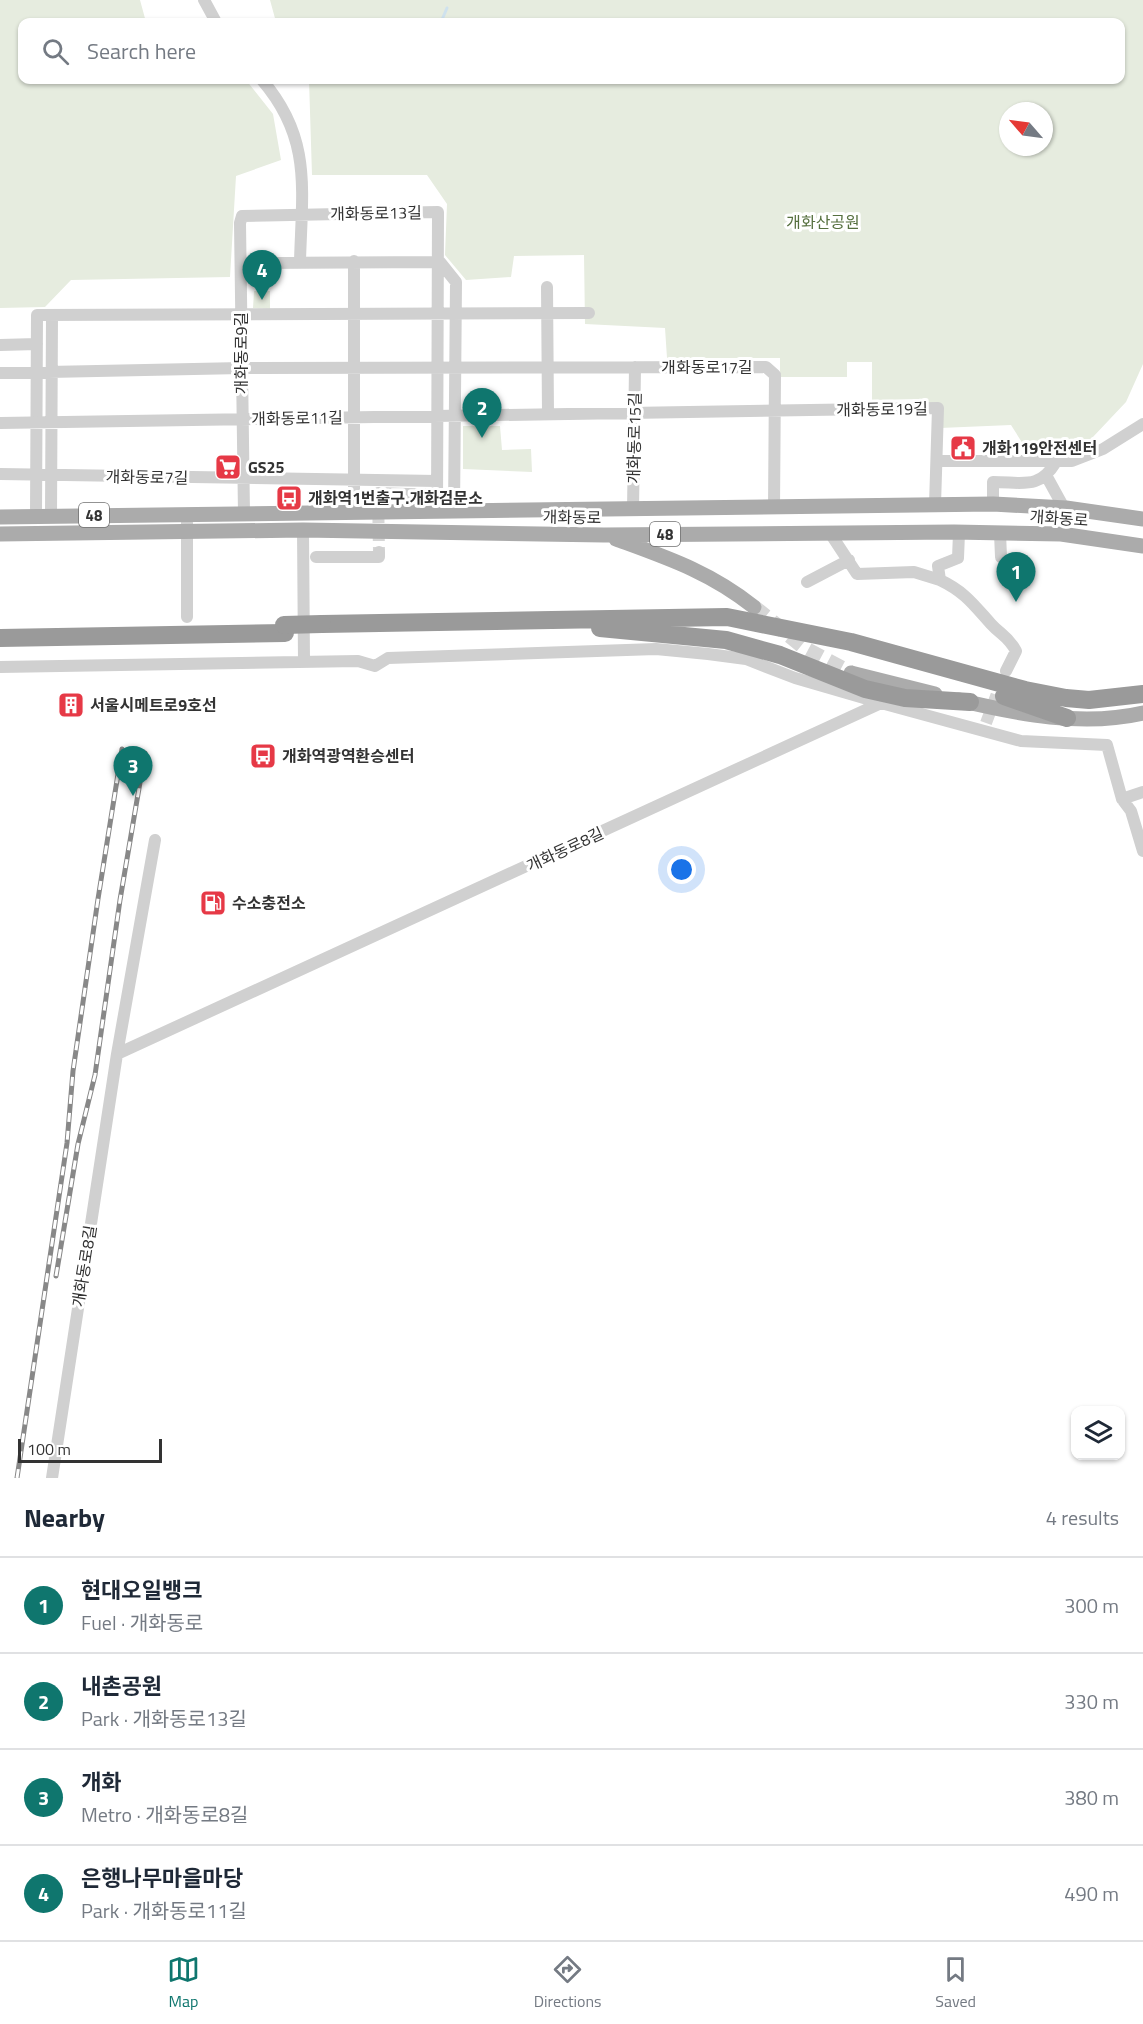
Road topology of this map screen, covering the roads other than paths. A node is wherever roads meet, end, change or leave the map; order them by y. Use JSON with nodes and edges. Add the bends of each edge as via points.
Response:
{"nodes":[{"id":1,"x":204,"y":0,"type":"edge"},
{"id":2,"x":214,"y":18,"type":"edge"},
{"id":3,"x":265,"y":84,"type":"edge"},
{"id":4,"x":301,"y":214,"type":"junction"},
{"id":5,"x":300,"y":261,"type":"junction"},
{"id":6,"x":354,"y":261,"type":"junction"},
{"id":7,"x":440,"y":262,"type":"junction"},
{"id":8,"x":241,"y":263,"type":"junction"},
{"id":9,"x":547,"y":287,"type":"dead end"},
{"id":10,"x":547,"y":313,"type":"junction"},
{"id":11,"x":589,"y":313,"type":"dead end"},
{"id":12,"x":354,"y":314,"type":"junction"},
{"id":13,"x":439,"y":314,"type":"junction"},
{"id":14,"x":455,"y":314,"type":"junction"},
{"id":15,"x":52,"y":315,"type":"junction"},
{"id":16,"x":241,"y":315,"type":"junction"},
{"id":17,"x":37,"y":344,"type":"junction"},
{"id":18,"x":0,"y":345,"type":"edge"},
{"id":19,"x":548,"y":367,"type":"junction"},
{"id":20,"x":635,"y":367,"type":"junction"},
{"id":21,"x":242,"y":368,"type":"junction"},
{"id":22,"x":354,"y":368,"type":"junction"},
{"id":23,"x":439,"y":368,"type":"junction"},
{"id":24,"x":455,"y":368,"type":"junction"},
{"id":25,"x":0,"y":373,"type":"edge"},
{"id":26,"x":37,"y":373,"type":"junction"},
{"id":27,"x":52,"y":373,"type":"junction"},
{"id":28,"x":773,"y":411,"type":"junction"},
{"id":29,"x":634,"y":413,"type":"junction"},
{"id":30,"x":548,"y":414,"type":"junction"},
{"id":31,"x":438,"y":416,"type":"junction"},
{"id":32,"x":455,"y":416,"type":"junction"},
{"id":33,"x":354,"y":417,"type":"junction"},
{"id":34,"x":241,"y":418,"type":"junction"},
{"id":35,"x":37,"y":422,"type":"junction"},
{"id":36,"x":51,"y":422,"type":"junction"},
{"id":37,"x":0,"y":423,"type":"edge"},
{"id":38,"x":1143,"y":424,"type":"edge"},
{"id":39,"x":994,"y":460,"type":"junction"},
{"id":40,"x":937,"y":461,"type":"junction"},
{"id":41,"x":1056,"y":462,"type":"junction"},
{"id":42,"x":0,"y":474,"type":"edge"},
{"id":43,"x":36,"y":474,"type":"junction"},
{"id":44,"x":51,"y":475,"type":"junction"},
{"id":45,"x":1047,"y":477,"type":"junction"},
{"id":46,"x":243,"y":479,"type":"junction"},
{"id":47,"x":354,"y":481,"type":"junction"},
{"id":48,"x":437,"y":481,"type":"junction"},
{"id":49,"x":993,"y":482,"type":"junction"},
{"id":50,"x":378,"y":493,"type":"dead end"},
{"id":51,"x":437,"y":495,"type":"junction"},
{"id":52,"x":993,"y":504,"type":"junction"},
{"id":53,"x":935,"y":505,"type":"junction"},
{"id":54,"x":774,"y":508,"type":"junction"},
{"id":55,"x":1064,"y":508,"type":"junction"},
{"id":56,"x":633,"y":510,"type":"junction"},
{"id":57,"x":437,"y":512,"type":"junction"},
{"id":58,"x":454,"y":512,"type":"junction"},
{"id":59,"x":354,"y":513,"type":"junction"},
{"id":60,"x":128,"y":514,"type":"junction"},
{"id":61,"x":244,"y":514,"type":"junction"},
{"id":62,"x":188,"y":515,"type":"junction"},
{"id":63,"x":44,"y":516,"type":"junction"},
{"id":64,"x":0,"y":517,"type":"edge"},
{"id":65,"x":1143,"y":519,"type":"edge"},
{"id":66,"x":187,"y":531,"type":"junction"},
{"id":67,"x":303,"y":531,"type":"junction"},
{"id":68,"x":103,"y":532,"type":"junction"},
{"id":69,"x":959,"y":532,"type":"junction"},
{"id":70,"x":830,"y":533,"type":"junction"},
{"id":71,"x":1000,"y":533,"type":"junction"},
{"id":72,"x":0,"y":534,"type":"edge"},
{"id":73,"x":604,"y":535,"type":"junction"},
{"id":74,"x":1143,"y":546,"type":"edge"},
{"id":75,"x":379,"y":552,"type":"dead end"},
{"id":76,"x":316,"y":557,"type":"dead end"},
{"id":77,"x":1001,"y":557,"type":"dead end"},
{"id":78,"x":849,"y":560,"type":"junction"},
{"id":79,"x":940,"y":580,"type":"junction"},
{"id":80,"x":807,"y":582,"type":"dead end"},
{"id":81,"x":754,"y":607,"type":"tunnel mouth"},
{"id":82,"x":187,"y":618,"type":"dead end"},
{"id":83,"x":580,"y":627,"type":"junction"},
{"id":84,"x":322,"y":628,"type":"junction"},
{"id":85,"x":0,"y":630,"type":"edge"},
{"id":86,"x":148,"y":631,"type":"junction"},
{"id":87,"x":0,"y":638,"type":"edge"},
{"id":88,"x":304,"y":662,"type":"junction"},
{"id":89,"x":0,"y":667,"type":"edge"},
{"id":90,"x":1006,"y":671,"type":"tunnel mouth"},
{"id":91,"x":851,"y":672,"type":"tunnel mouth"},
{"id":92,"x":1143,"y":694,"type":"edge"},
{"id":93,"x":970,"y":702,"type":"junction"},
{"id":94,"x":881,"y":704,"type":"junction"},
{"id":95,"x":1139,"y":715,"type":"edge"},
{"id":96,"x":1067,"y":718,"type":"junction"},
{"id":97,"x":1143,"y":792,"type":"edge"},
{"id":98,"x":1122,"y":799,"type":"junction"},
{"id":99,"x":155,"y":840,"type":"dead end"},
{"id":100,"x":1143,"y":851,"type":"edge"},
{"id":101,"x":117,"y":1054,"type":"junction"},
{"id":102,"x":52,"y":1478,"type":"edge"}],
"edges":[{"from":1,"to":2,"type":"street"},
{"from":3,"to":4,"type":"street","via":[[281,102],[299,148]]},
{"from":4,"to":5,"type":"street"},
{"from":4,"to":7,"type":"street","name":"개화동로13길","via":[[438,212]]},
{"from":4,"to":8,"type":"street","name":"개화동로9길","via":[[242,216]]},
{"from":5,"to":6,"type":"street"},
{"from":5,"to":8,"type":"street"},
{"from":6,"to":7,"type":"street"},
{"from":6,"to":12,"type":"street","name":"개화동로11길"},
{"from":7,"to":13,"type":"street","name":"개화동로13길"},
{"from":7,"to":14,"type":"street","via":[[456,282]]},
{"from":8,"to":16,"type":"street","name":"개화동로9길"},
{"from":9,"to":10,"type":"street"},
{"from":10,"to":11,"type":"street"},
{"from":10,"to":14,"type":"street"},
{"from":10,"to":19,"type":"street"},
{"from":12,"to":13,"type":"street"},
{"from":12,"to":16,"type":"street"},
{"from":12,"to":22,"type":"street","name":"개화동로11길"},
{"from":13,"to":14,"type":"street"},
{"from":13,"to":23,"type":"street","name":"개화동로13길"},
{"from":14,"to":24,"type":"street"},
{"from":15,"to":16,"type":"street"},
{"from":15,"to":17,"type":"street","via":[[37,315]]},
{"from":15,"to":27,"type":"street"},
{"from":16,"to":21,"type":"street","name":"개화동로9길"},
{"from":17,"to":18,"type":"street"},
{"from":17,"to":26,"type":"street"},
{"from":19,"to":20,"type":"street"},
{"from":19,"to":24,"type":"street"},
{"from":19,"to":30,"type":"street"},
{"from":20,"to":28,"type":"street","name":"개화동로17길","via":[[766,367],[775,375]]},
{"from":20,"to":29,"type":"street","name":"개화동로15길"},
{"from":21,"to":22,"type":"street"},
{"from":21,"to":27,"type":"street"},
{"from":21,"to":34,"type":"street","name":"개화동로9길"},
{"from":22,"to":23,"type":"street"},
{"from":22,"to":33,"type":"street","name":"개화동로11길"},
{"from":23,"to":24,"type":"street"},
{"from":23,"to":31,"type":"street","name":"개화동로13길"},
{"from":24,"to":32,"type":"street"},
{"from":25,"to":26,"type":"street"},
{"from":26,"to":27,"type":"street"},
{"from":26,"to":35,"type":"street"},
{"from":27,"to":36,"type":"street"},
{"from":28,"to":29,"type":"street"},
{"from":28,"to":40,"type":"street","name":"개화동로19길","via":[[938,408]]},
{"from":28,"to":54,"type":"street","name":"개화동로17길"},
{"from":29,"to":30,"type":"street"},
{"from":29,"to":56,"type":"street","name":"개화동로15길"},
{"from":30,"to":32,"type":"street"},
{"from":31,"to":32,"type":"street"},
{"from":31,"to":33,"type":"street"},
{"from":31,"to":48,"type":"street","name":"개화동로13길"},
{"from":32,"to":58,"type":"street"},
{"from":33,"to":34,"type":"street","name":"개화동로11길"},
{"from":33,"to":47,"type":"street","name":"개화동로11길"},
{"from":34,"to":36,"type":"street"},
{"from":34,"to":46,"type":"street","name":"개화동로9길"},
{"from":35,"to":36,"type":"street"},
{"from":35,"to":37,"type":"street"},
{"from":35,"to":43,"type":"street"},
{"from":36,"to":44,"type":"street"},
{"from":38,"to":41,"type":"street","via":[[1083,458]]},
{"from":39,"to":40,"type":"street"},
{"from":39,"to":41,"type":"street"},
{"from":39,"to":49,"type":"street"},
{"from":40,"to":53,"type":"street","name":"개화동로19길"},
{"from":41,"to":45,"type":"street"},
{"from":42,"to":43,"type":"street","name":"개화동로7길"},
{"from":43,"to":44,"type":"street","name":"개화동로7길"},
{"from":43,"to":63,"type":"street"},
{"from":44,"to":46,"type":"street","name":"개화동로7길"},
{"from":44,"to":63,"type":"street"},
{"from":45,"to":49,"type":"street","name":"개화동로","via":[[1039,482]]},
{"from":45,"to":55,"type":"street","name":"개화동로"},
{"from":46,"to":47,"type":"street"},
{"from":46,"to":61,"type":"street","name":"개화동로9길"},
{"from":47,"to":48,"type":"street"},
{"from":47,"to":59,"type":"street","name":"개화동로11길"},
{"from":48,"to":51,"type":"street","name":"개화동로13길"},
{"from":49,"to":52,"type":"street"},
{"from":50,"to":51,"type":"street"},
{"from":51,"to":57,"type":"street","name":"개화동로13길"},
{"from":52,"to":53,"type":"main road","name":"개화동로","number":"48"},
{"from":52,"to":55,"type":"main road","name":"개화동로","number":"48"},
{"from":53,"to":54,"type":"main road","name":"개화동로","number":"48"},
{"from":54,"to":56,"type":"main road","name":"개화동로","number":"48"},
{"from":55,"to":65,"type":"main road","name":"개화동로","number":"48"},
{"from":56,"to":58,"type":"main road","name":"개화동로","number":"48"},
{"from":57,"to":58,"type":"main road","name":"개화동로","number":"48"},
{"from":57,"to":59,"type":"main road","name":"개화동로","number":"48"},
{"from":59,"to":61,"type":"main road","name":"개화동로","number":"48"},
{"from":60,"to":62,"type":"main road","name":"개화동로","number":"48"},
{"from":60,"to":63,"type":"main road","name":"개화동로","number":"48"},
{"from":60,"to":68,"type":"main road","via":[[130,520],[108,524]]},
{"from":61,"to":62,"type":"main road","name":"개화동로","number":"48"},
{"from":62,"to":66,"type":"street"},
{"from":63,"to":64,"type":"main road","name":"개화동로","number":"48"},
{"from":66,"to":67,"type":"main road","name":"개화동로","number":"48"},
{"from":66,"to":68,"type":"main road","name":"개화동로","number":"48"},
{"from":66,"to":82,"type":"street"},
{"from":67,"to":73,"type":"main road","name":"개화동로","number":"48"},
{"from":67,"to":88,"type":"street"},
{"from":68,"to":72,"type":"main road","name":"개화동로","number":"48"},
{"from":69,"to":70,"type":"main road","name":"개화동로","number":"48"},
{"from":69,"to":71,"type":"main road","name":"개화동로","number":"48"},
{"from":69,"to":79,"type":"street","via":[[958,558],[938,566]]},
{"from":70,"to":73,"type":"main road","name":"개화동로","number":"48"},
{"from":70,"to":78,"type":"street"},
{"from":71,"to":74,"type":"main road","name":"개화동로","number":"48","via":[[1061,534]]},
{"from":71,"to":77,"type":"street"},
{"from":73,"to":81,"type":"main road","via":[[688,565]]},
{"from":75,"to":76,"type":"street","via":[[379,557]]},
{"from":78,"to":79,"type":"street","via":[[857,574],[914,572]]},
{"from":78,"to":80,"type":"street"},
{"from":79,"to":90,"type":"street","via":[[961,590],[993,626],[1009,637],[1016,651]]},
{"from":83,"to":84,"type":"highway"},
{"from":83,"to":93,"type":"highway","via":[[726,640],[780,655],[865,689],[906,698]]},
{"from":83,"to":96,"type":"highway","via":[[724,627],[779,633],[986,690]]},
{"from":84,"to":86,"type":"highway","bridge":true},
{"from":84,"to":92,"type":"highway","via":[[727,617],[852,642],[1066,698],[1089,700]]},
{"from":85,"to":86,"type":"highway"},
{"from":86,"to":87,"type":"highway"},
{"from":88,"to":89,"type":"street"},
{"from":88,"to":94,"type":"street","via":[[358,661],[375,666],[388,658],[666,650],[746,658],[795,678]]},
{"from":91,"to":93,"type":"main road"},
{"from":93,"to":96,"type":"main road","via":[[1006,711]]},
{"from":94,"to":98,"type":"street","via":[[985,727],[1021,741],[1107,745]]},
{"from":94,"to":101,"type":"street","name":"개화동로8길"},
{"from":95,"to":96,"type":"main road"},
{"from":97,"to":98,"type":"street"},
{"from":98,"to":100,"type":"street","via":[[1131,811]]},
{"from":99,"to":101,"type":"street","name":"개화동로8길"},
{"from":101,"to":102,"type":"street","name":"개화동로8길"}]}
